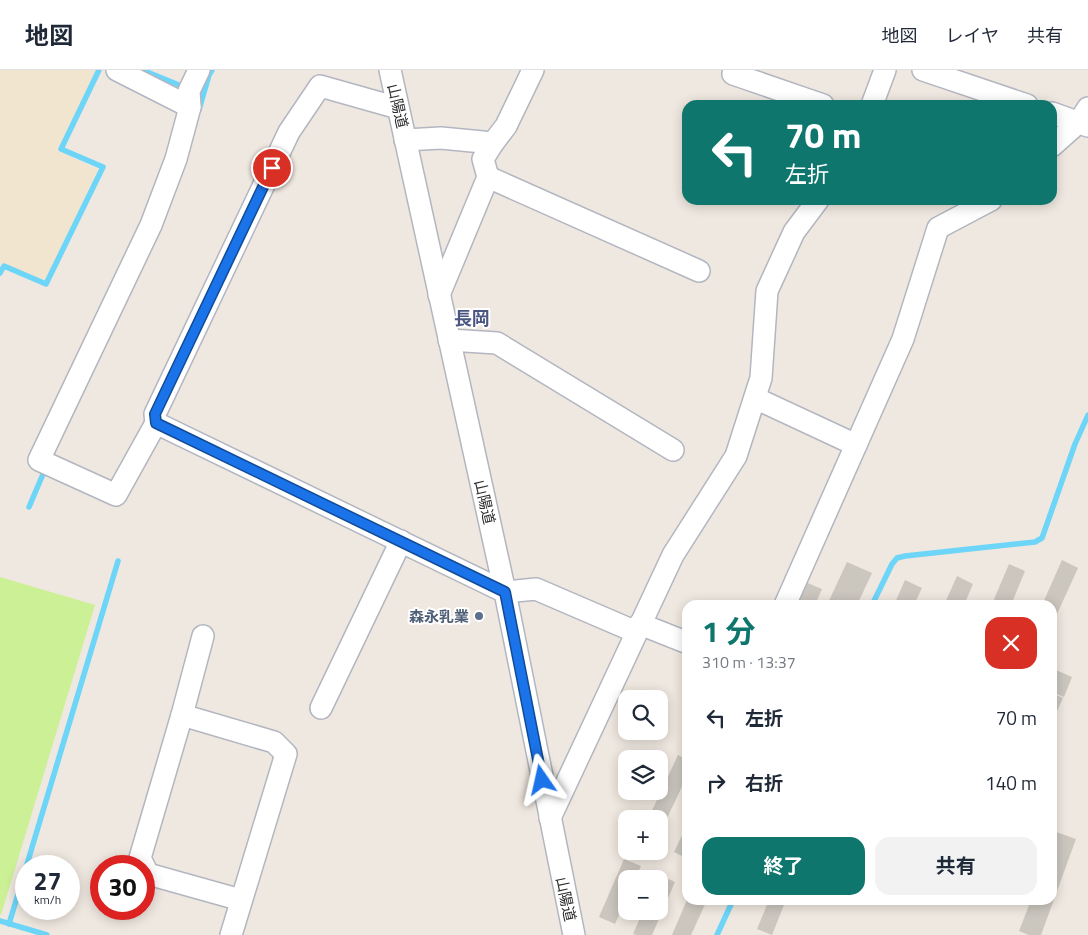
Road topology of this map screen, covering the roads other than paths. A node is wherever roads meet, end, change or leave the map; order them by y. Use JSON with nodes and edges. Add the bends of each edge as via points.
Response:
{"nodes":[{"id":1,"x":117,"y":70,"type":"edge"},
{"id":2,"x":200,"y":70,"type":"edge"},
{"id":3,"x":390,"y":70,"type":"edge"},
{"id":4,"x":533,"y":70,"type":"edge"},
{"id":5,"x":734,"y":70,"type":"edge"},
{"id":6,"x":886,"y":70,"type":"edge"},
{"id":7,"x":923,"y":70,"type":"edge"},
{"id":8,"x":808,"y":100,"type":"edge"},
{"id":9,"x":874,"y":100,"type":"edge"},
{"id":10,"x":1012,"y":100,"type":"edge"},
{"id":11,"x":190,"y":107,"type":"junction"},
{"id":12,"x":398,"y":108,"type":"junction"},
{"id":13,"x":1057,"y":115,"type":"edge"},
{"id":14,"x":1085,"y":119,"type":"edge"},
{"id":15,"x":405,"y":140,"type":"junction"},
{"id":16,"x":1057,"y":142,"type":"edge"},
{"id":17,"x":493,"y":143,"type":"junction"},
{"id":18,"x":488,"y":177,"type":"junction"},
{"id":19,"x":814,"y":205,"type":"edge"},
{"id":20,"x":982,"y":205,"type":"edge"},
{"id":21,"x":699,"y":271,"type":"dead end"},
{"id":22,"x":439,"y":295,"type":"junction"},
{"id":23,"x":449,"y":340,"type":"junction"},
{"id":24,"x":755,"y":398,"type":"junction"},
{"id":25,"x":156,"y":423,"type":"junction"},
{"id":26,"x":856,"y":445,"type":"junction"},
{"id":27,"x":673,"y":450,"type":"dead end"},
{"id":28,"x":401,"y":541,"type":"junction"},
{"id":29,"x":505,"y":592,"type":"junction"},
{"id":30,"x":786,"y":600,"type":"edge"},
{"id":31,"x":638,"y":628,"type":"junction"},
{"id":32,"x":203,"y":636,"type":"dead end"},
{"id":33,"x":682,"y":642,"type":"edge"},
{"id":34,"x":321,"y":708,"type":"dead end"},
{"id":35,"x":182,"y":715,"type":"junction"},
{"id":36,"x":550,"y":818,"type":"junction"},
{"id":37,"x":241,"y":900,"type":"junction"},
{"id":38,"x":230,"y":935,"type":"edge"},
{"id":39,"x":574,"y":935,"type":"edge"}],
"edges":[{"from":1,"to":11,"type":"street"},
{"from":2,"to":11,"type":"street","via":[[189,91]]},
{"from":3,"to":12,"type":"street","name":"山陽道"},
{"from":4,"to":17,"type":"street","via":[[506,126]]},
{"from":5,"to":8,"type":"street","via":[[733,74]]},
{"from":6,"to":9,"type":"street"},
{"from":7,"to":10,"type":"street"},
{"from":11,"to":25,"type":"street","via":[[176,159],[151,225],[39,460],[116,495]]},
{"from":12,"to":15,"type":"street","name":"山陽道"},
{"from":12,"to":25,"type":"street","via":[[320,86],[289,132],[155,414]]},
{"from":13,"to":14,"type":"street"},
{"from":14,"to":16,"type":"street"},
{"from":15,"to":17,"type":"street","via":[[442,138]]},
{"from":15,"to":22,"type":"street","name":"山陽道"},
{"from":17,"to":18,"type":"street","via":[[483,159]]},
{"from":18,"to":21,"type":"street"},
{"from":18,"to":22,"type":"street"},
{"from":19,"to":24,"type":"street","via":[[794,232],[767,291],[761,378]]},
{"from":20,"to":26,"type":"street","via":[[938,228],[903,339]]},
{"from":22,"to":23,"type":"street","name":"山陽道"},
{"from":23,"to":27,"type":"street","via":[[497,342]]},
{"from":23,"to":29,"type":"street","name":"山陽道"},
{"from":24,"to":26,"type":"street"},
{"from":24,"to":31,"type":"street","via":[[736,456],[673,555]]},
{"from":25,"to":28,"type":"street"},
{"from":26,"to":30,"type":"street"},
{"from":28,"to":29,"type":"street"},
{"from":28,"to":34,"type":"street"},
{"from":29,"to":31,"type":"street","via":[[536,589]]},
{"from":29,"to":36,"type":"street","name":"山陽道"},
{"from":31,"to":33,"type":"street"},
{"from":31,"to":36,"type":"street"},
{"from":32,"to":35,"type":"street"},
{"from":35,"to":37,"type":"street","via":[[140,858],[148,874]]},
{"from":35,"to":37,"type":"street","via":[[274,742],[286,754]]},
{"from":36,"to":39,"type":"street","name":"山陽道"},
{"from":37,"to":38,"type":"street"}]}
